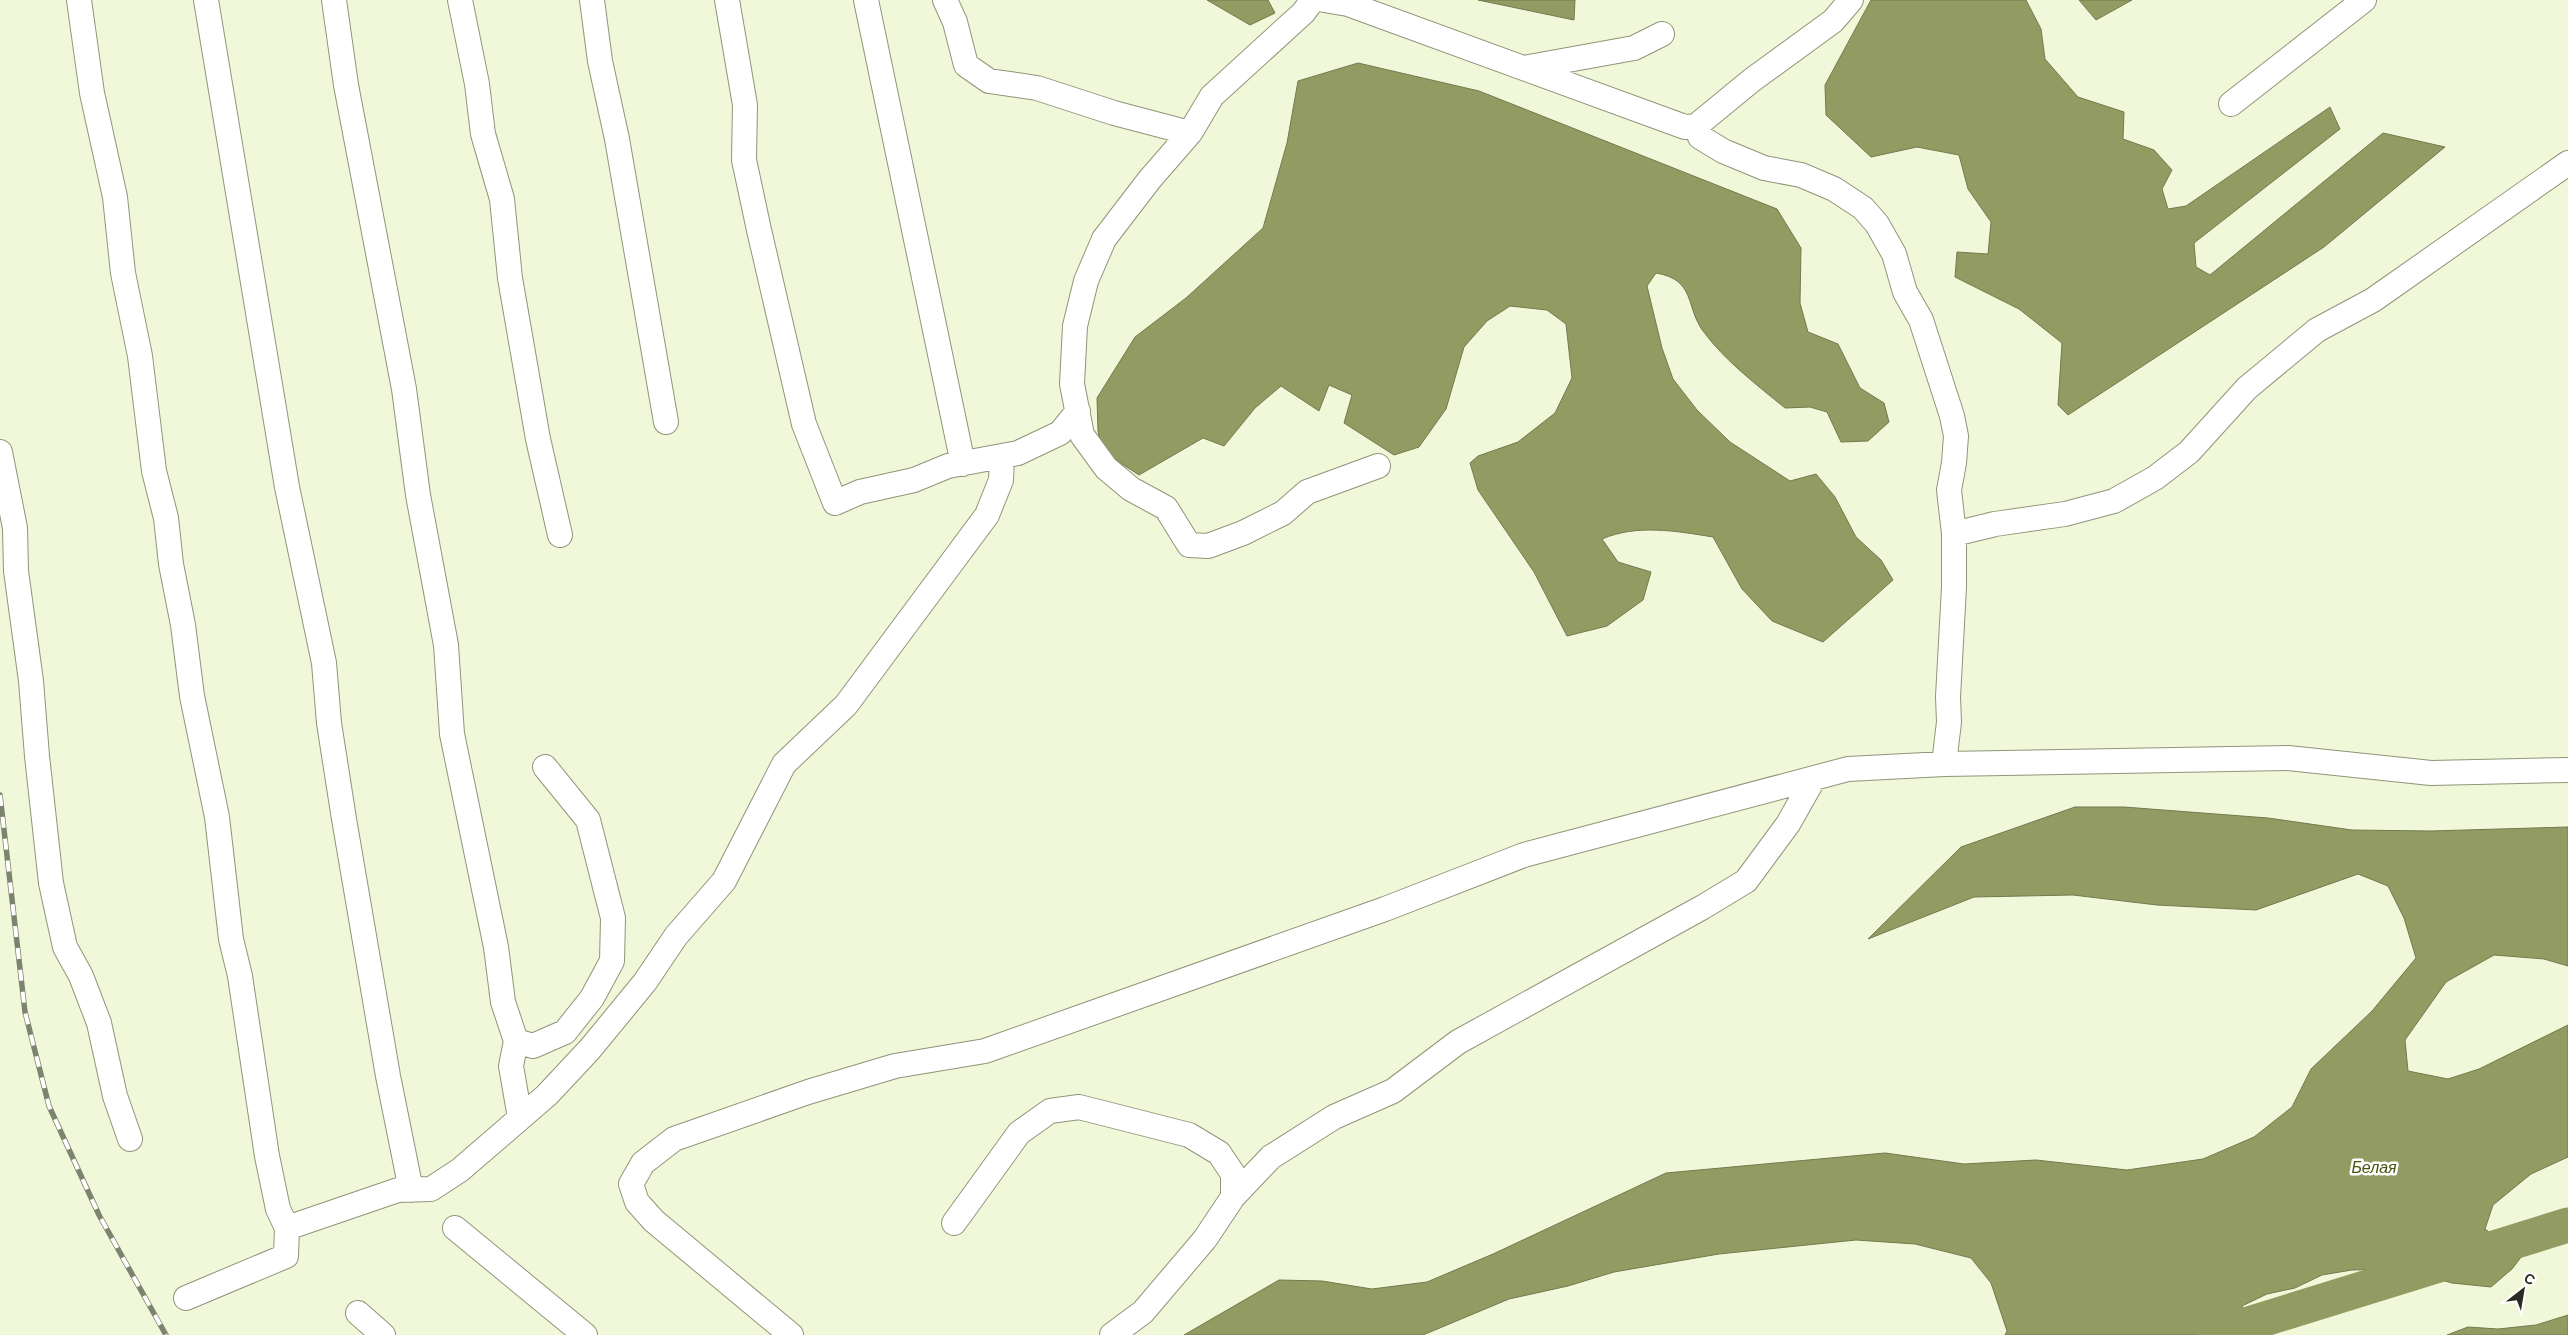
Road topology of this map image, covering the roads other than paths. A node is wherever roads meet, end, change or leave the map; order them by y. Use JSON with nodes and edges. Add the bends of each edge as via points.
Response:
{"nodes":[{"id":1,"x":79,"y":0,"type":"edge"},
{"id":2,"x":206,"y":0,"type":"edge"},
{"id":3,"x":334,"y":0,"type":"edge"},
{"id":4,"x":460,"y":0,"type":"edge"},
{"id":5,"x":592,"y":0,"type":"edge"},
{"id":6,"x":727,"y":0,"type":"edge"},
{"id":7,"x":866,"y":0,"type":"edge"},
{"id":8,"x":946,"y":0,"type":"edge"},
{"id":9,"x":1313,"y":0,"type":"edge"},
{"id":10,"x":1324,"y":0,"type":"edge"},
{"id":11,"x":1851,"y":0,"type":"edge"},
{"id":12,"x":2364,"y":0,"type":"edge"},
{"id":13,"x":1662,"y":34,"type":"dead end"},
{"id":14,"x":1525,"y":68,"type":"junction"},
{"id":15,"x":2231,"y":104,"type":"dead end"},
{"id":16,"x":1696,"y":126,"type":"junction"},
{"id":17,"x":1190,"y":133,"type":"junction"},
{"id":18,"x":2568,"y":162,"type":"edge"},
{"id":19,"x":1078,"y":410,"type":"junction"},
{"id":20,"x":666,"y":422,"type":"dead end"},
{"id":21,"x":0,"y":452,"type":"edge"},
{"id":22,"x":1002,"y":457,"type":"junction"},
{"id":23,"x":963,"y":464,"type":"junction"},
{"id":24,"x":1378,"y":466,"type":"dead end"},
{"id":25,"x":1954,"y":534,"type":"junction"},
{"id":26,"x":560,"y":535,"type":"dead end"},
{"id":27,"x":1944,"y":764,"type":"junction"},
{"id":28,"x":545,"y":767,"type":"dead end"},
{"id":29,"x":2568,"y":770,"type":"edge"},
{"id":30,"x":1814,"y":778,"type":"junction"},
{"id":31,"x":516,"y":1041,"type":"junction"},
{"id":32,"x":520,"y":1118,"type":"junction"},
{"id":33,"x":130,"y":1139,"type":"dead end"},
{"id":34,"x":412,"y":1190,"type":"junction"},
{"id":35,"x":1233,"y":1197,"type":"junction"},
{"id":36,"x":954,"y":1223,"type":"dead end"},
{"id":37,"x":286,"y":1228,"type":"junction"},
{"id":38,"x":455,"y":1228,"type":"dead end"},
{"id":39,"x":186,"y":1298,"type":"dead end"},
{"id":40,"x":358,"y":1313,"type":"dead end"},
{"id":41,"x":383,"y":1335,"type":"edge"},
{"id":42,"x":585,"y":1335,"type":"edge"},
{"id":43,"x":791,"y":1335,"type":"edge"},
{"id":44,"x":1112,"y":1335,"type":"edge"}],
"edges":[{"from":1,"to":37,"type":"lane","via":[[92,93],[116,197],[124,273],[140,356],[154,471],[166,518],[192,696],[217,817],[231,939],[240,976],[267,1156],[278,1209]]},
{"from":2,"to":34,"type":"lane","via":[[287,487],[324,663],[329,723],[388,1076]]},
{"from":3,"to":31,"type":"lane","via":[[346,85],[404,389],[418,495],[446,646],[452,734],[496,947],[503,1002]]},
{"from":4,"to":26,"type":"lane","via":[[477,84],[483,134],[502,200],[510,278],[538,439]]},
{"from":5,"to":20,"type":"lane","via":[[600,61],[617,139]]},
{"from":6,"to":23,"type":"lane","via":[[744,106],[744,160],[804,424],[835,503],[860,492],[914,480],[948,466]]},
{"from":7,"to":23,"type":"lane"},
{"from":8,"to":17,"type":"lane","via":[[966,65],[989,81],[1037,88],[1114,114]]},
{"from":9,"to":17,"type":"lane","via":[[1303,13],[1212,96]]},
{"from":10,"to":14,"type":"lane","via":[[1348,4]]},
{"from":11,"to":16,"type":"lane","via":[[1833,21]]},
{"from":12,"to":15,"type":"lane"},
{"from":13,"to":14,"type":"lane","via":[[1634,48]]},
{"from":14,"to":16,"type":"lane","via":[[1663,120],[1685,127]]},
{"from":16,"to":25,"type":"lane","via":[[1700,137],[1724,151],[1764,168],[1801,175],[1834,188],[1863,208],[1878,224],[1894,254],[1905,292],[1921,320],[1952,416],[1956,436],[1949,490]]},
{"from":17,"to":19,"type":"lane","via":[[1104,239],[1086,281],[1075,326],[1072,384]]},
{"from":18,"to":25,"type":"lane","via":[[2373,300],[2317,330],[2247,388],[2188,452],[2155,478],[2114,501],[2090,508]]},
{"from":19,"to":22,"type":"lane","via":[[1060,432],[1018,454]]},
{"from":19,"to":24,"type":"lane","via":[[1082,434],[1106,468],[1130,489],[1166,508],[1189,545],[1208,546],[1243,533],[1283,513],[1307,492]]},
{"from":21,"to":33,"type":"lane","via":[[15,528],[16,571],[52,883],[65,947],[100,1023],[115,1096]]},
{"from":22,"to":23,"type":"lane"},
{"from":22,"to":32,"type":"lane","via":[[1001,480],[987,515],[846,705],[784,764],[724,881],[676,936],[645,982],[590,1049],[547,1096]]},
{"from":25,"to":27,"type":"lane","via":[[1949,722]]},
{"from":27,"to":29,"type":"lane","via":[[2288,758],[2430,773]]},
{"from":27,"to":30,"type":"lane","via":[[1848,769]]},
{"from":28,"to":31,"type":"lane","via":[[588,820],[613,918],[612,961],[592,998],[565,1032],[533,1046]]},
{"from":30,"to":35,"type":"lane","via":[[1788,824],[1746,881],[1458,1042],[1393,1091],[1334,1117],[1271,1157]]},
{"from":30,"to":43,"type":"lane","via":[[1524,855],[1385,909],[985,1051],[895,1066],[808,1092],[674,1139],[643,1163],[631,1184],[637,1202],[654,1221]]},
{"from":31,"to":32,"type":"lane","via":[[511,1066]]},
{"from":32,"to":34,"type":"lane","via":[[460,1170],[431,1189]]},
{"from":34,"to":37,"type":"lane","via":[[398,1190]]},
{"from":35,"to":36,"type":"lane","via":[[1233,1174],[1219,1153],[1189,1135],[1079,1107],[1050,1111],[1019,1133]]},
{"from":35,"to":44,"type":"lane","via":[[1205,1239],[1143,1312]]},
{"from":37,"to":39,"type":"lane","via":[[286,1256]]},
{"from":38,"to":42,"type":"lane"},
{"from":40,"to":41,"type":"lane"}]}
